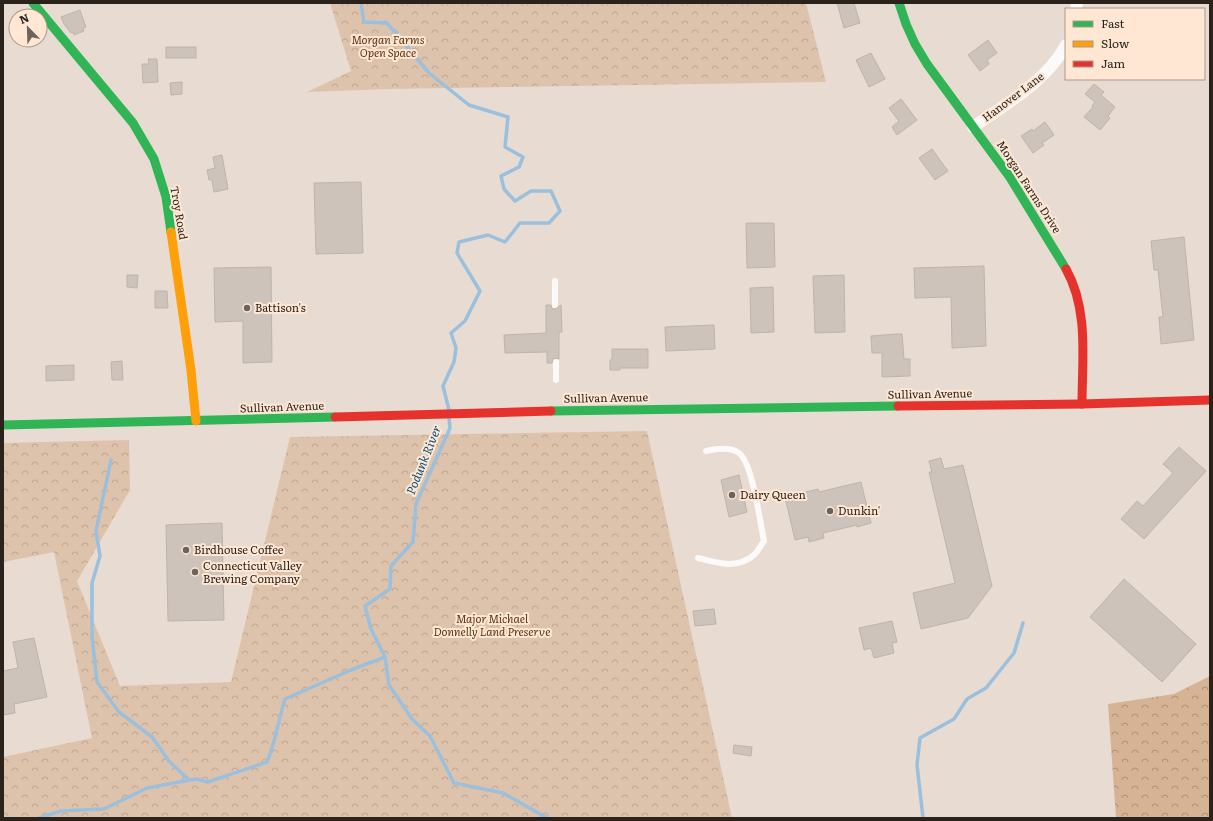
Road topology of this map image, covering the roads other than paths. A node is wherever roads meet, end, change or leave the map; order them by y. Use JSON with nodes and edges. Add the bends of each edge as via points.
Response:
{"nodes":[{"id":1,"x":33,"y":3,"type":"edge"},
{"id":2,"x":899,"y":3,"type":"edge"},
{"id":3,"x":1065,"y":47,"type":"edge"},
{"id":4,"x":973,"y":127,"type":"junction"},
{"id":5,"x":555,"y":281,"type":"dead end"},
{"id":6,"x":555,"y":305,"type":"dead end"},
{"id":7,"x":556,"y":362,"type":"dead end"},
{"id":8,"x":556,"y":380,"type":"dead end"},
{"id":9,"x":1210,"y":400,"type":"edge"},
{"id":10,"x":1082,"y":404,"type":"junction"},
{"id":11,"x":196,"y":421,"type":"junction"},
{"id":12,"x":3,"y":426,"type":"edge"},
{"id":13,"x":706,"y":451,"type":"dead end"},
{"id":14,"x":698,"y":558,"type":"dead end"}],
"edges":[{"from":1,"to":11,"type":"main road","name":"Troy Road","via":[[133,123],[154,159],[166,197]]},
{"from":2,"to":4,"type":"main road","name":"Morgan Farms Drive","via":[[915,44]]},
{"from":3,"to":4,"type":"street","name":"Hanover Lane","via":[[1051,68],[1037,81]]},
{"from":4,"to":10,"type":"main road","name":"Morgan Farms Drive","via":[[1009,176],[1068,273],[1082,318]]},
{"from":5,"to":6,"type":"lane"},
{"from":7,"to":8,"type":"lane"},
{"from":9,"to":10,"type":"main road","name":"Sullivan Avenue"},
{"from":10,"to":11,"type":"main road","name":"Sullivan Avenue","via":[[698,408]]},
{"from":11,"to":12,"type":"main road","name":"Sullivan Avenue"},
{"from":13,"to":14,"type":"lane","via":[[728,449],[738,452],[744,459],[754,488],[764,541],[755,554],[744,562],[729,565]]}]}
